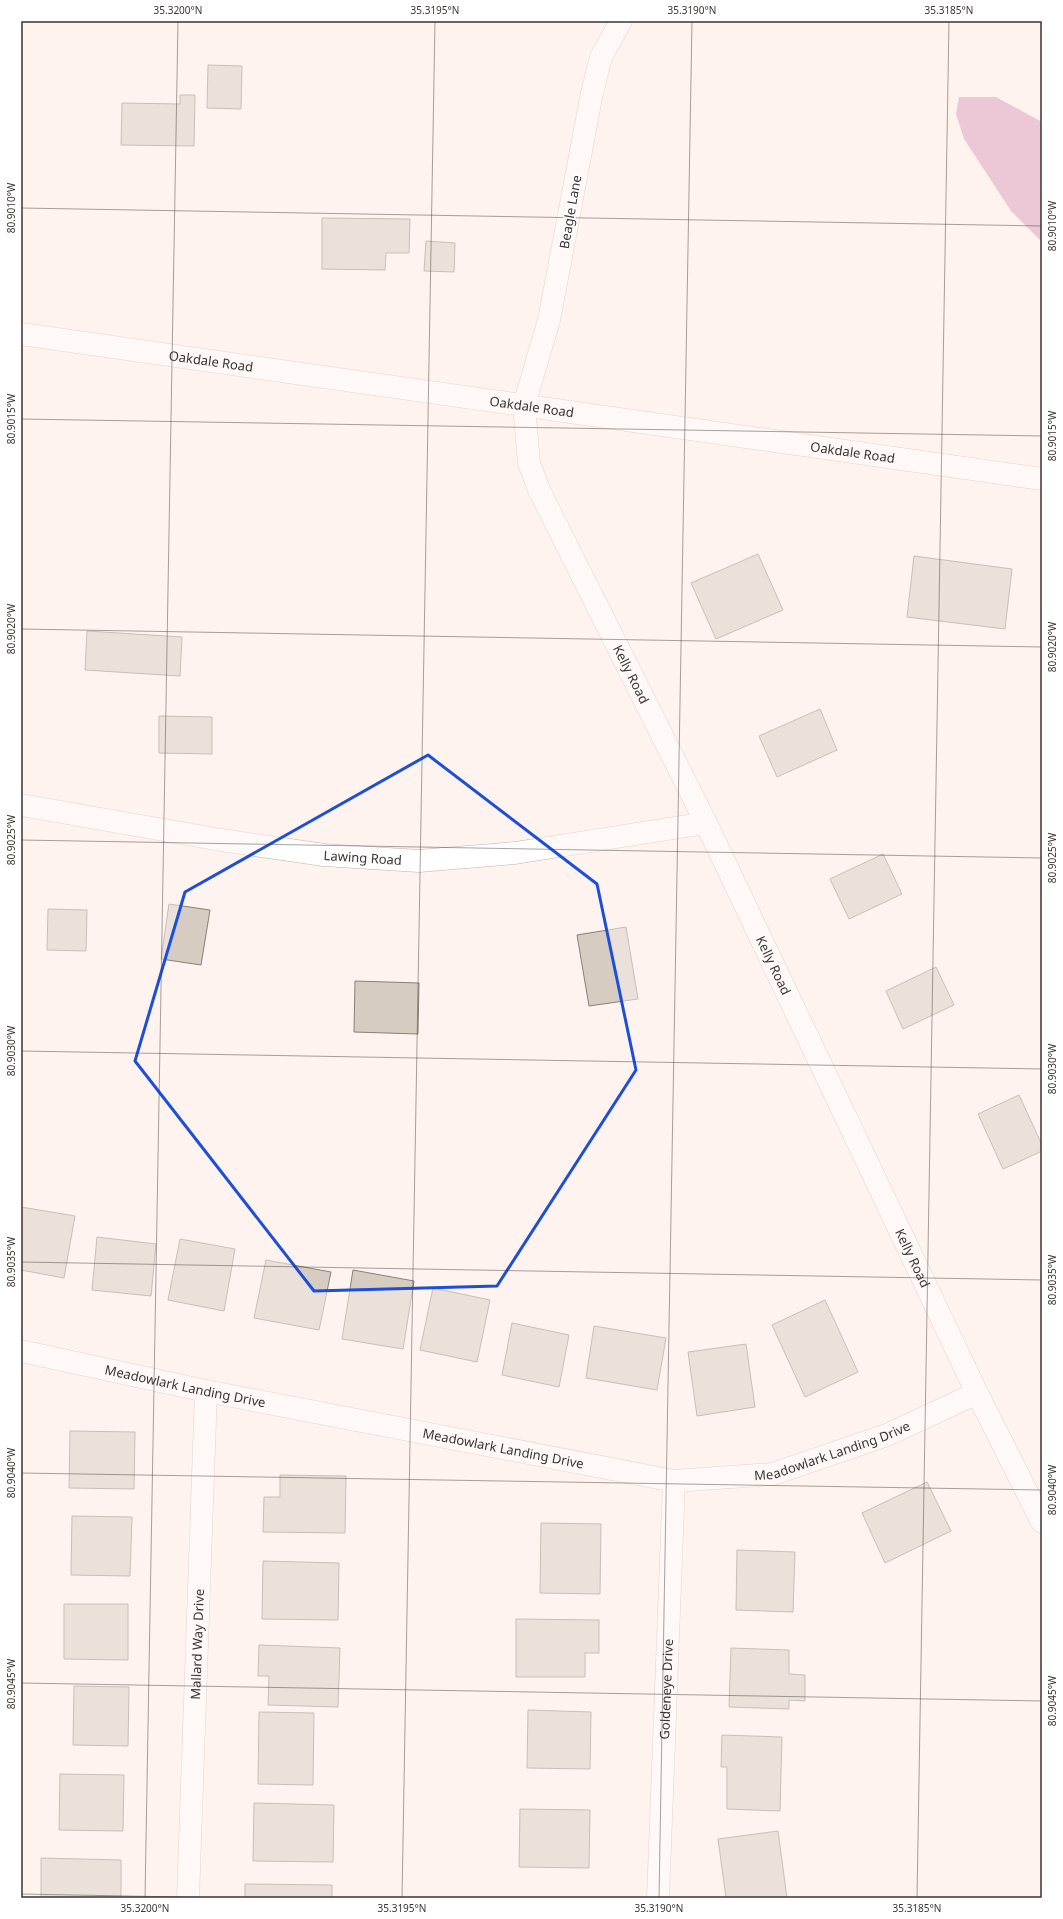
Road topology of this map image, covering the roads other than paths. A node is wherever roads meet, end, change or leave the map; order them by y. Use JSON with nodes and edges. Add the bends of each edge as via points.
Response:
{"nodes":[{"id":1,"x":621,"y":21,"type":"edge"},
{"id":2,"x":21,"y":334,"type":"edge"},
{"id":3,"x":524,"y":405,"type":"junction"},
{"id":4,"x":1042,"y":479,"type":"edge"},
{"id":5,"x":21,"y":805,"type":"edge"},
{"id":6,"x":706,"y":823,"type":"junction"},
{"id":7,"x":21,"y":1351,"type":"edge"},
{"id":8,"x":206,"y":1391,"type":"junction"},
{"id":9,"x":977,"y":1393,"type":"junction"},
{"id":10,"x":674,"y":1481,"type":"junction"},
{"id":11,"x":1042,"y":1522,"type":"edge"},
{"id":12,"x":188,"y":1898,"type":"edge"},
{"id":13,"x":658,"y":1898,"type":"edge"}],
"edges":[{"from":1,"to":3,"type":"street","name":"Beagle Lane","via":[[602,57],[592,93],[549,320]]},
{"from":2,"to":3,"type":"street","name":"Oakdale Road"},
{"from":3,"to":4,"type":"street","name":"Oakdale Road"},
{"from":3,"to":6,"type":"street","name":"Kelly Road","via":[[529,463],[539,490]]},
{"from":5,"to":6,"type":"street","name":"Lawing Road","via":[[324,855],[419,861],[514,853]]},
{"from":6,"to":9,"type":"street","name":"Kelly Road"},
{"from":7,"to":8,"type":"street","name":"Meadowlark Landing Drive"},
{"from":8,"to":10,"type":"street","name":"Meadowlark Landing Drive"},
{"from":8,"to":12,"type":"street","name":"Mallard Way Drive"},
{"from":9,"to":10,"type":"street","name":"Meadowlark Landing Drive","via":[[887,1436],[773,1474]]},
{"from":9,"to":11,"type":"street","name":"Kelly Road"},
{"from":10,"to":13,"type":"street","name":"Goldeneye Drive"}]}
